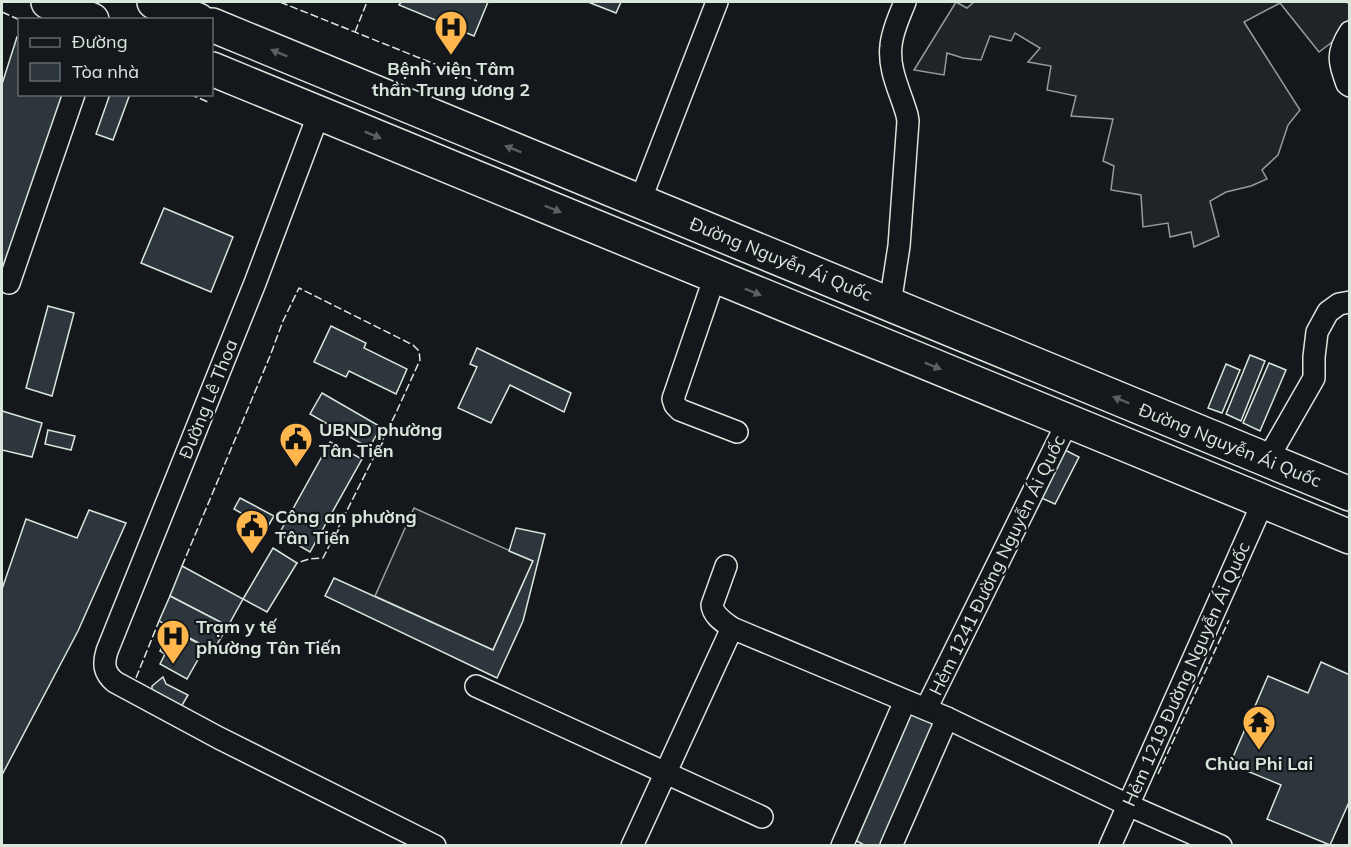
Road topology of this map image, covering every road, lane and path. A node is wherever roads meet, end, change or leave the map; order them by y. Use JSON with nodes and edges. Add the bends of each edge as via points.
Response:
{"nodes":[{"id":1,"x":48,"y":2,"type":"edge"},
{"id":2,"x":154,"y":2,"type":"edge"},
{"id":3,"x":717,"y":2,"type":"edge"},
{"id":4,"x":905,"y":2,"type":"edge"},
{"id":5,"x":87,"y":18,"type":"edge"},
{"id":6,"x":193,"y":18,"type":"edge"},
{"id":7,"x":213,"y":25,"type":"edge"},
{"id":8,"x":1350,"y":32,"type":"edge"},
{"id":9,"x":213,"y":69,"type":"edge"},
{"id":10,"x":333,"y":76,"type":"junction"},
{"id":11,"x":1350,"y":86,"type":"edge"},
{"id":12,"x":73,"y":96,"type":"edge"},
{"id":13,"x":319,"y":113,"type":"junction"},
{"id":14,"x":640,"y":201,"type":"junction"},
{"id":15,"x":716,"y":276,"type":"junction"},
{"id":16,"x":9,"y":284,"type":"dead end"},
{"id":17,"x":1350,"y":302,"type":"edge"},
{"id":18,"x":890,"y":304,"type":"junction"},
{"id":19,"x":1068,"y":421,"type":"junction"},
{"id":20,"x":736,"y":432,"type":"dead end"},
{"id":21,"x":1267,"y":460,"type":"junction"},
{"id":22,"x":1349,"y":493,"type":"edge"},
{"id":23,"x":1263,"y":502,"type":"junction"},
{"id":24,"x":1350,"y":537,"type":"edge"},
{"id":25,"x":726,"y":566,"type":"dead end"},
{"id":26,"x":732,"y":628,"type":"junction"},
{"id":27,"x":476,"y":686,"type":"dead end"},
{"id":28,"x":904,"y":701,"type":"junction"},
{"id":29,"x":926,"y":709,"type":"junction"},
{"id":30,"x":947,"y":718,"type":"junction"},
{"id":31,"x":667,"y":773,"type":"junction"},
{"id":32,"x":1128,"y":805,"type":"junction"},
{"id":33,"x":762,"y":817,"type":"dead end"},
{"id":34,"x":397,"y":837,"type":"edge"},
{"id":35,"x":435,"y":846,"type":"edge"},
{"id":36,"x":632,"y":846,"type":"edge"},
{"id":37,"x":842,"y":846,"type":"edge"},
{"id":38,"x":891,"y":846,"type":"edge"},
{"id":39,"x":1110,"y":846,"type":"edge"},
{"id":40,"x":1221,"y":846,"type":"edge"}],
"edges":[{"from":1,"to":5,"type":"main road"},
{"from":2,"to":6,"type":"main road"},
{"from":3,"to":14,"type":"street"},
{"from":4,"to":18,"type":"street","via":[[891,46],[892,66],[908,121],[899,246]]},
{"from":10,"to":7,"type":"main road","name":"Đường Nguyễn Ái Quốc","one_way":true},
{"from":8,"to":11,"type":"street","via":[[1339,62]]},
{"from":9,"to":13,"type":"main road"},
{"from":10,"to":13,"type":"main road"},
{"from":14,"to":10,"type":"main road","name":"Đường Nguyễn Ái Quốc","one_way":true},
{"from":12,"to":16,"type":"street"},
{"from":13,"to":15,"type":"main road","one_way":true},
{"from":13,"to":34,"type":"street","name":"Đường Lê Thoa","via":[[104,665],[115,682]]},
{"from":14,"to":18,"type":"main road","name":"Đường Nguyễn Ái Quốc"},
{"from":15,"to":19,"type":"main road","one_way":true},
{"from":15,"to":20,"type":"street","via":[[673,399],[680,410]]},
{"from":17,"to":21,"type":"street","via":[[1328,312],[1317,332],[1314,378]]},
{"from":21,"to":18,"type":"main road","name":"Đường Nguyễn Ái Quốc","one_way":true},
{"from":19,"to":23,"type":"main road"},
{"from":19,"to":29,"type":"street","name":"Hẻm 1241 Đường Nguyễn Ái Quốc"},
{"from":21,"to":22,"type":"main road","name":"Đường Nguyễn Ái Quốc"},
{"from":23,"to":24,"type":"main road"},
{"from":23,"to":32,"type":"street","name":"Hẻm 1219 Đường Nguyễn Ái Quốc"},
{"from":25,"to":26,"type":"street","via":[[712,609]]},
{"from":26,"to":28,"type":"street"},
{"from":26,"to":31,"type":"street"},
{"from":27,"to":31,"type":"street"},
{"from":28,"to":29,"type":"street"},
{"from":28,"to":37,"type":"street","name":"Hẻm 1241 Đường Nguyễn Ái Quốc"},
{"from":29,"to":30,"type":"street"},
{"from":30,"to":32,"type":"street"},
{"from":30,"to":38,"type":"street","name":"Hẻm 1241 Đường Nguyễn Ái Quốc"},
{"from":31,"to":33,"type":"street"},
{"from":31,"to":36,"type":"street"},
{"from":32,"to":39,"type":"street","name":"Hẻm 1219 Đường Nguyễn Ái Quốc"},
{"from":32,"to":40,"type":"street"},
{"from":34,"to":35,"type":"street"}]}
